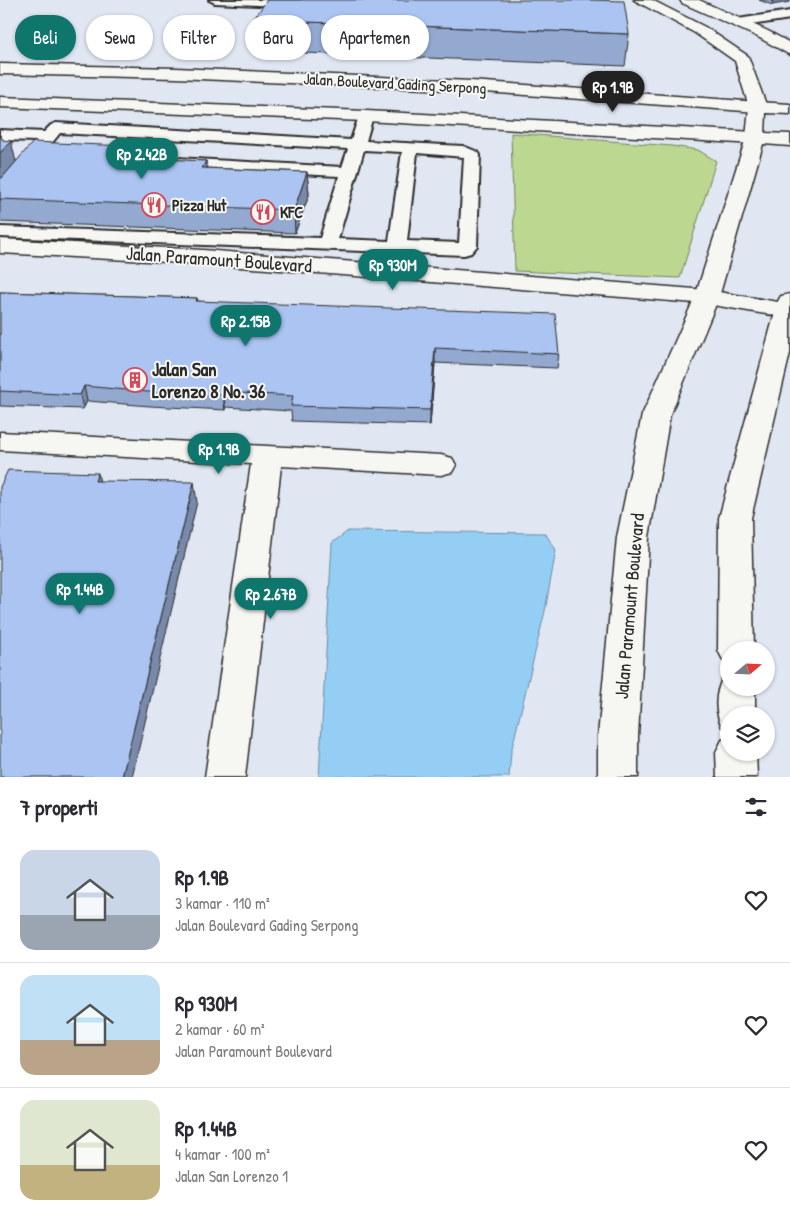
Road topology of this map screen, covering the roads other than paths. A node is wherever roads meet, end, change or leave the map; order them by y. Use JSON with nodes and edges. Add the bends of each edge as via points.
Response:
{"nodes":[{"id":1,"x":215,"y":0,"type":"edge"},
{"id":2,"x":641,"y":0,"type":"edge"},
{"id":3,"x":687,"y":0,"type":"edge"},
{"id":4,"x":308,"y":3,"type":"edge"},
{"id":5,"x":790,"y":15,"type":"edge"},
{"id":6,"x":738,"y":23,"type":"junction"},
{"id":7,"x":790,"y":50,"type":"edge"},
{"id":8,"x":0,"y":69,"type":"edge"},
{"id":9,"x":31,"y":70,"type":"junction"},
{"id":10,"x":0,"y":76,"type":"edge"},
{"id":11,"x":0,"y":100,"type":"edge"},
{"id":12,"x":756,"y":101,"type":"junction"},
{"id":13,"x":790,"y":105,"type":"edge"},
{"id":14,"x":790,"y":109,"type":"edge"},
{"id":15,"x":366,"y":116,"type":"junction"},
{"id":16,"x":0,"y":135,"type":"edge"},
{"id":17,"x":50,"y":137,"type":"junction"},
{"id":18,"x":222,"y":138,"type":"junction"},
{"id":19,"x":755,"y":138,"type":"junction"},
{"id":20,"x":790,"y":140,"type":"edge"},
{"id":21,"x":358,"y":145,"type":"junction"},
{"id":22,"x":410,"y":148,"type":"junction"},
{"id":23,"x":34,"y":156,"type":"junction"},
{"id":24,"x":53,"y":157,"type":"edge"},
{"id":25,"x":159,"y":162,"type":"edge"},
{"id":26,"x":208,"y":165,"type":"junction"},
{"id":27,"x":349,"y":172,"type":"junction"},
{"id":28,"x":0,"y":195,"type":"edge"},
{"id":29,"x":0,"y":232,"type":"edge"},
{"id":30,"x":327,"y":244,"type":"junction"},
{"id":31,"x":0,"y":246,"type":"edge"},
{"id":32,"x":397,"y":247,"type":"junction"},
{"id":33,"x":707,"y":297,"type":"junction"},
{"id":34,"x":790,"y":307,"type":"edge"},
{"id":35,"x":0,"y":441,"type":"edge"},
{"id":36,"x":268,"y":456,"type":"junction"},
{"id":37,"x":441,"y":465,"type":"dead end"},
{"id":38,"x":736,"y":641,"type":"edge"},
{"id":39,"x":736,"y":761,"type":"edge"},
{"id":40,"x":225,"y":777,"type":"edge"},
{"id":41,"x":618,"y":777,"type":"edge"},
{"id":42,"x":736,"y":777,"type":"edge"}],
"edges":[{"from":1,"to":4,"type":"lane"},
{"from":2,"to":12,"type":"main road","via":[[700,30],[742,59]]},
{"from":3,"to":6,"type":"main road"},
{"from":5,"to":6,"type":"lane"},
{"from":6,"to":7,"type":"main road"},
{"from":8,"to":9,"type":"main road","name":"Jalan Boulevard Gading Serpong"},
{"from":9,"to":10,"type":"main road"},
{"from":9,"to":12,"type":"main road","name":"Jalan Boulevard Gading Serpong","via":[[176,73]]},
{"from":11,"to":15,"type":"main road","name":"Jalan Boulevard Gading Serpong"},
{"from":12,"to":13,"type":"main road"},
{"from":12,"to":14,"type":"main road","name":"Jalan Boulevard Gading Serpong"},
{"from":12,"to":19,"type":"main road","name":"Jalan Paramount Boulevard"},
{"from":15,"to":19,"type":"main road","name":"Jalan Boulevard Gading Serpong"},
{"from":15,"to":21,"type":"lane"},
{"from":16,"to":17,"type":"lane"},
{"from":17,"to":18,"type":"lane","via":[[56,128]]},
{"from":17,"to":23,"type":"lane"},
{"from":18,"to":21,"type":"lane"},
{"from":18,"to":26,"type":"lane"},
{"from":19,"to":20,"type":"main road","name":"Jalan Boulevard Gading Serpong"},
{"from":19,"to":33,"type":"main road","name":"Jalan Paramount Boulevard"},
{"from":21,"to":22,"type":"lane"},
{"from":21,"to":27,"type":"lane"},
{"from":22,"to":32,"type":"lane"},
{"from":22,"to":32,"type":"lane","via":[[471,153],[468,246],[458,249]]},
{"from":23,"to":24,"type":"lane"},
{"from":23,"to":28,"type":"lane"},
{"from":25,"to":26,"type":"lane"},
{"from":26,"to":27,"type":"lane"},
{"from":27,"to":30,"type":"lane"},
{"from":29,"to":30,"type":"lane"},
{"from":30,"to":32,"type":"lane"},
{"from":31,"to":33,"type":"main road","name":"Jalan Paramount Boulevard","via":[[203,257]]},
{"from":33,"to":34,"type":"main road","name":"Jalan Paramount Boulevard"},
{"from":33,"to":41,"type":"main road","name":"Jalan Paramount Boulevard","via":[[656,415],[633,537],[618,736]]},
{"from":34,"to":38,"type":"main road","name":"Jalan Paramount Boulevard","via":[[735,518]]},
{"from":35,"to":36,"type":"main road"},
{"from":36,"to":37,"type":"main road"},
{"from":36,"to":40,"type":"main road"},
{"from":39,"to":42,"type":"main road"}]}
